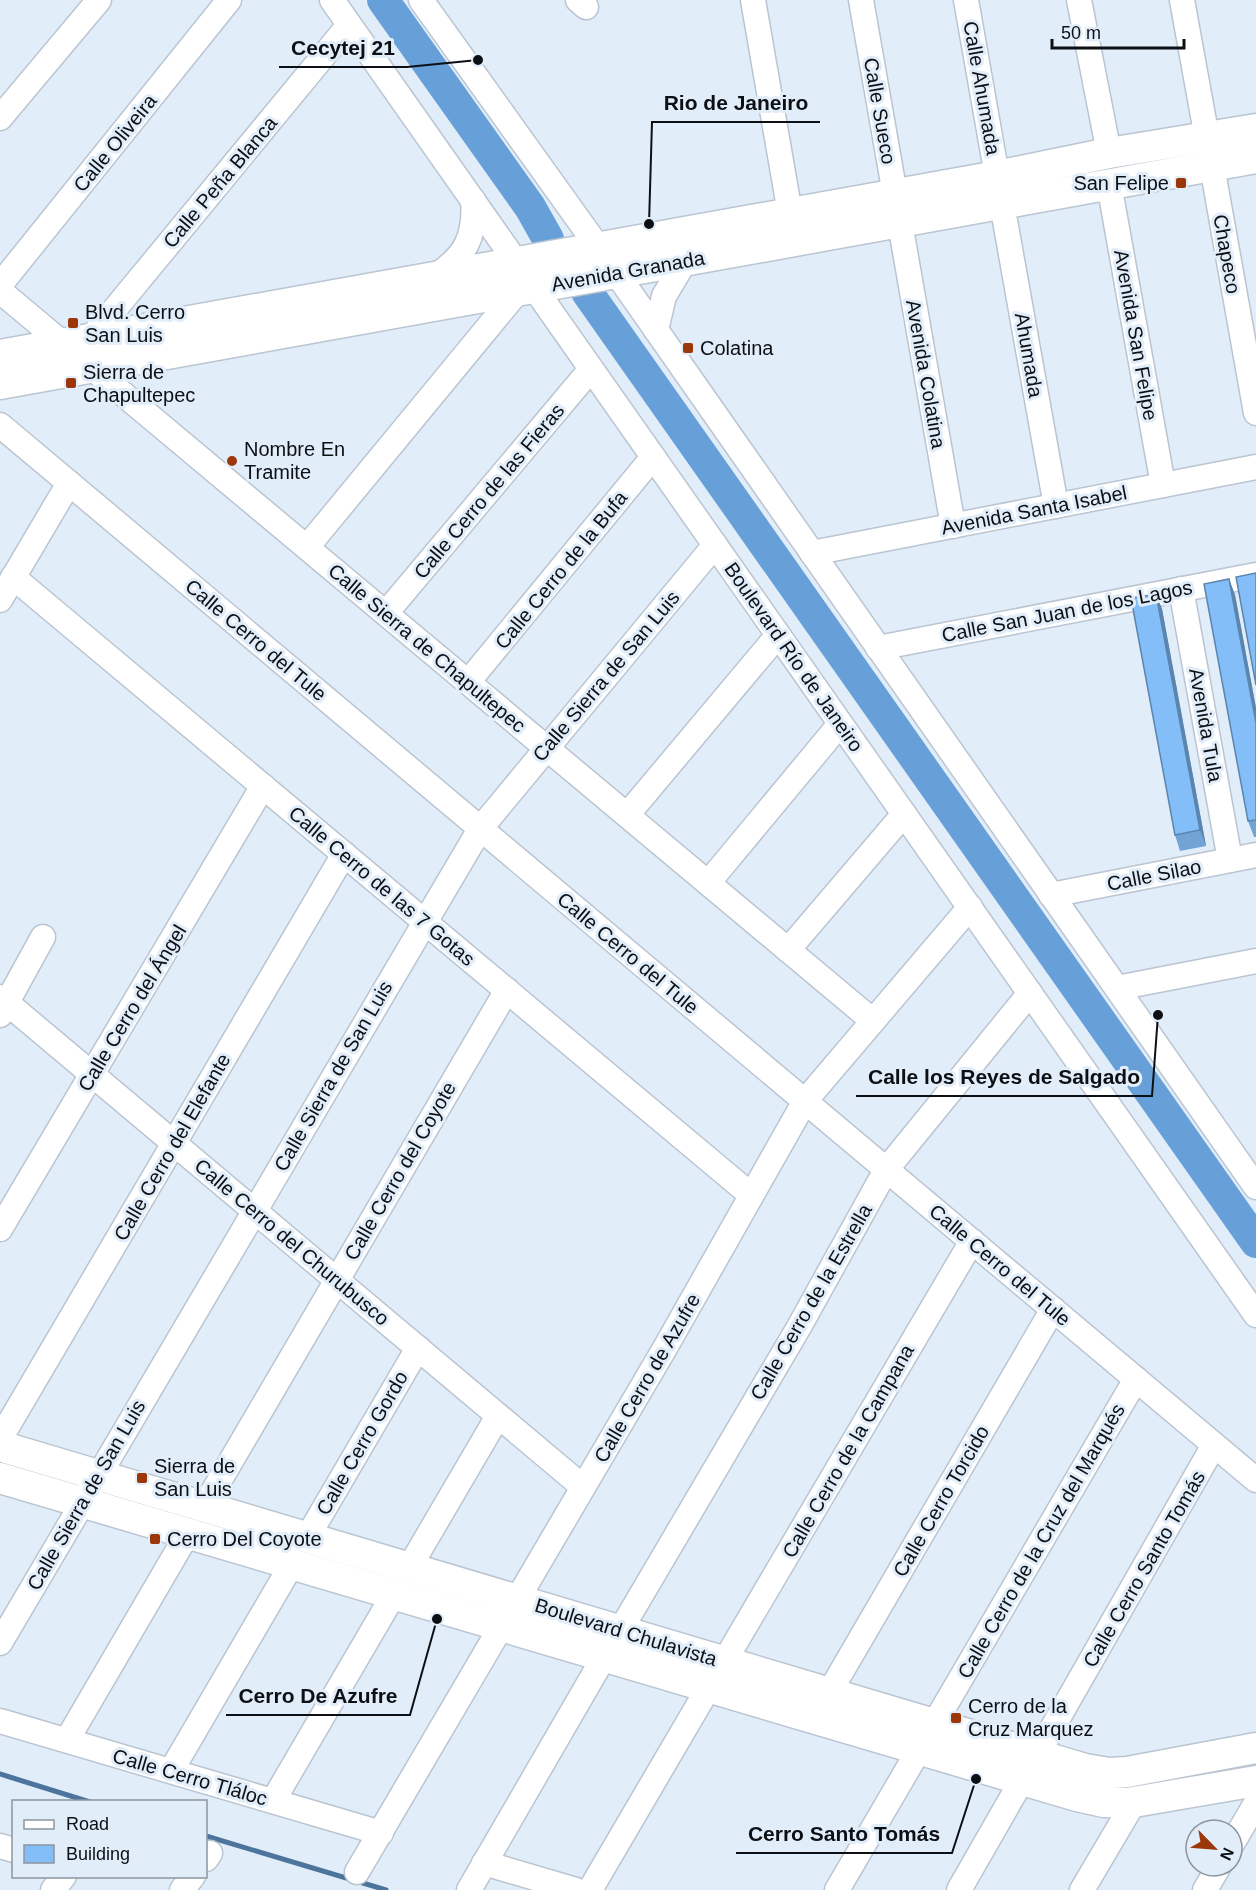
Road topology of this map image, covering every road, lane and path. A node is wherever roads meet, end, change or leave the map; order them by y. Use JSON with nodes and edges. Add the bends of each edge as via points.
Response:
{"nodes":[{"id":1,"x":99,"y":0,"type":"edge"},
{"id":2,"x":229,"y":0,"type":"edge"},
{"id":3,"x":332,"y":0,"type":"edge"},
{"id":4,"x":421,"y":0,"type":"edge"},
{"id":5,"x":753,"y":0,"type":"edge"},
{"id":6,"x":861,"y":0,"type":"edge"},
{"id":7,"x":966,"y":0,"type":"edge"},
{"id":8,"x":1079,"y":0,"type":"edge"},
{"id":9,"x":1182,"y":0,"type":"edge"},
{"id":10,"x":350,"y":25,"type":"junction"},
{"id":11,"x":0,"y":118,"type":"edge"},
{"id":12,"x":1256,"y":129,"type":"edge"},
{"id":13,"x":1209,"y":152,"type":"junction"},
{"id":14,"x":1109,"y":153,"type":"junction"},
{"id":15,"x":1256,"y":158,"type":"edge"},
{"id":16,"x":1109,"y":184,"type":"junction"},
{"id":17,"x":1000,"y":190,"type":"junction"},
{"id":18,"x":473,"y":200,"type":"junction"},
{"id":19,"x":897,"y":208,"type":"junction"},
{"id":20,"x":790,"y":213,"type":"junction"},
{"id":21,"x":598,"y":247,"type":"junction"},
{"id":22,"x":685,"y":261,"type":"junction"},
{"id":23,"x":616,"y":273,"type":"junction"},
{"id":24,"x":434,"y":277,"type":"junction"},
{"id":25,"x":523,"y":280,"type":"junction"},
{"id":26,"x":0,"y":285,"type":"edge"},
{"id":27,"x":0,"y":291,"type":"edge"},
{"id":28,"x":656,"y":330,"type":"junction"},
{"id":29,"x":82,"y":350,"type":"junction"},
{"id":30,"x":0,"y":355,"type":"edge"},
{"id":31,"x":591,"y":369,"type":"junction"},
{"id":32,"x":0,"y":384,"type":"edge"},
{"id":33,"x":1256,"y":413,"type":"edge"},
{"id":34,"x":0,"y":425,"type":"edge"},
{"id":35,"x":653,"y":457,"type":"junction"},
{"id":36,"x":1256,"y":467,"type":"edge"},
{"id":37,"x":69,"y":483,"type":"junction"},
{"id":38,"x":1163,"y":486,"type":"junction"},
{"id":39,"x":1056,"y":506,"type":"junction"},
{"id":40,"x":953,"y":526,"type":"junction"},
{"id":41,"x":715,"y":545,"type":"junction"},
{"id":42,"x":307,"y":547,"type":"junction"},
{"id":43,"x":812,"y":553,"type":"junction"},
{"id":44,"x":1256,"y":575,"type":"edge"},
{"id":45,"x":13,"y":577,"type":"junction"},
{"id":46,"x":1181,"y":589,"type":"junction"},
{"id":47,"x":0,"y":600,"type":"edge"},
{"id":48,"x":386,"y":613,"type":"junction"},
{"id":49,"x":778,"y":635,"type":"junction"},
{"id":50,"x":878,"y":648,"type":"junction"},
{"id":51,"x":468,"y":682,"type":"junction"},
{"id":52,"x":840,"y":723,"type":"junction"},
{"id":53,"x":547,"y":748,"type":"junction"},
{"id":54,"x":263,"y":786,"type":"junction"},
{"id":55,"x":904,"y":814,"type":"junction"},
{"id":56,"x":627,"y":816,"type":"junction"},
{"id":57,"x":480,"y":828,"type":"junction"},
{"id":58,"x":344,"y":854,"type":"junction"},
{"id":59,"x":1256,"y":855,"type":"edge"},
{"id":60,"x":1230,"y":860,"type":"junction"},
{"id":61,"x":708,"y":883,"type":"junction"},
{"id":62,"x":1051,"y":895,"type":"junction"},
{"id":63,"x":970,"y":907,"type":"junction"},
{"id":64,"x":424,"y":921,"type":"junction"},
{"id":65,"x":43,"y":938,"type":"dead end"},
{"id":66,"x":788,"y":950,"type":"junction"},
{"id":67,"x":1256,"y":961,"type":"edge"},
{"id":68,"x":1117,"y":988,"type":"junction"},
{"id":69,"x":507,"y":990,"type":"junction"},
{"id":70,"x":1030,"y":993,"type":"junction"},
{"id":71,"x":2,"y":1005,"type":"edge"},
{"id":72,"x":873,"y":1022,"type":"junction"},
{"id":73,"x":92,"y":1074,"type":"junction"},
{"id":74,"x":804,"y":1101,"type":"junction"},
{"id":75,"x":174,"y":1143,"type":"junction"},
{"id":76,"x":886,"y":1170,"type":"junction"},
{"id":77,"x":1256,"y":1187,"type":"edge"},
{"id":78,"x":751,"y":1195,"type":"junction"},
{"id":79,"x":254,"y":1210,"type":"junction"},
{"id":80,"x":0,"y":1230,"type":"edge"},
{"id":81,"x":972,"y":1241,"type":"junction"},
{"id":82,"x":337,"y":1280,"type":"junction"},
{"id":83,"x":1053,"y":1309,"type":"junction"},
{"id":84,"x":1256,"y":1314,"type":"edge"},
{"id":85,"x":418,"y":1348,"type":"junction"},
{"id":86,"x":1136,"y":1379,"type":"junction"},
{"id":87,"x":498,"y":1416,"type":"junction"},
{"id":88,"x":0,"y":1440,"type":"edge"},
{"id":89,"x":1214,"y":1445,"type":"junction"},
{"id":90,"x":0,"y":1446,"type":"edge"},
{"id":91,"x":98,"y":1476,"type":"junction"},
{"id":92,"x":0,"y":1478,"type":"edge"},
{"id":93,"x":1256,"y":1480,"type":"edge"},
{"id":94,"x":583,"y":1487,"type":"junction"},
{"id":95,"x":82,"y":1502,"type":"junction"},
{"id":96,"x":204,"y":1507,"type":"junction"},
{"id":97,"x":188,"y":1533,"type":"junction"},
{"id":98,"x":307,"y":1538,"type":"junction"},
{"id":99,"x":292,"y":1564,"type":"junction"},
{"id":100,"x":409,"y":1568,"type":"junction"},
{"id":101,"x":394,"y":1594,"type":"junction"},
{"id":102,"x":517,"y":1600,"type":"junction"},
{"id":103,"x":502,"y":1626,"type":"junction"},
{"id":104,"x":620,"y":1631,"type":"junction"},
{"id":105,"x":0,"y":1643,"type":"edge"},
{"id":106,"x":604,"y":1657,"type":"junction"},
{"id":107,"x":724,"y":1662,"type":"junction"},
{"id":108,"x":709,"y":1688,"type":"junction"},
{"id":109,"x":830,"y":1693,"type":"junction"},
{"id":110,"x":0,"y":1721,"type":"edge"},
{"id":111,"x":934,"y":1724,"type":"junction"},
{"id":112,"x":67,"y":1740,"type":"junction"},
{"id":113,"x":1256,"y":1748,"type":"edge"},
{"id":114,"x":919,"y":1750,"type":"junction"},
{"id":115,"x":1037,"y":1755,"type":"junction"},
{"id":116,"x":171,"y":1771,"type":"junction"},
{"id":117,"x":1023,"y":1780,"type":"junction"},
{"id":118,"x":1256,"y":1781,"type":"edge"},
{"id":119,"x":273,"y":1801,"type":"junction"},
{"id":120,"x":1134,"y":1802,"type":"junction"},
{"id":121,"x":1256,"y":1803,"type":"edge"},
{"id":122,"x":1244,"y":1824,"type":"edge"},
{"id":123,"x":381,"y":1833,"type":"junction"},
{"id":124,"x":484,"y":1863,"type":"junction"},
{"id":125,"x":357,"y":1872,"type":"dead end"},
{"id":126,"x":62,"y":1878,"type":"edge"},
{"id":127,"x":191,"y":1878,"type":"edge"},
{"id":128,"x":53,"y":1890,"type":"edge"},
{"id":129,"x":182,"y":1890,"type":"edge"},
{"id":130,"x":469,"y":1890,"type":"edge"},
{"id":131,"x":576,"y":1890,"type":"edge"},
{"id":132,"x":590,"y":1890,"type":"edge"},
{"id":133,"x":837,"y":1890,"type":"edge"},
{"id":134,"x":959,"y":1890,"type":"edge"},
{"id":135,"x":1082,"y":1890,"type":"edge"}],
"edges":[{"from":1,"to":11,"type":"street"},
{"from":2,"to":26,"type":"street","name":"Calle Oliveira"},
{"from":3,"to":10,"type":"street","name":"Boulevard Río de Janeiro"},
{"from":4,"to":21,"type":"street"},
{"from":5,"to":20,"type":"street"},
{"from":6,"to":19,"type":"street","name":"Calle Sueco"},
{"from":7,"to":17,"type":"street","name":"Calle Ahumada"},
{"from":8,"to":14,"type":"street"},
{"from":9,"to":13,"type":"street","name":"Chapeco"},
{"from":10,"to":18,"type":"street","name":"Boulevard Río de Janeiro"},
{"from":10,"to":29,"type":"street","name":"Calle Peña Blanca"},
{"from":12,"to":13,"type":"main road","name":"Avenida Granada"},
{"from":13,"to":14,"type":"main road","name":"Avenida Granada"},
{"from":13,"to":15,"type":"main road","name":"Avenida Granada"},
{"from":13,"to":16,"type":"main road","name":"Avenida Granada"},
{"from":13,"to":33,"type":"street","name":"Chapeco"},
{"from":14,"to":17,"type":"main road","name":"Avenida Granada"},
{"from":16,"to":17,"type":"main road","name":"Avenida Granada"},
{"from":16,"to":38,"type":"street","name":"Avenida San Felipe"},
{"from":17,"to":19,"type":"main road","name":"Avenida Granada"},
{"from":17,"to":39,"type":"street","name":"Ahumada"},
{"from":18,"to":24,"type":"street","via":[[473,225],[464,251]]},
{"from":18,"to":25,"type":"street","name":"Boulevard Río de Janeiro"},
{"from":19,"to":20,"type":"main road","name":"Avenida Granada"},
{"from":19,"to":22,"type":"main road","name":"Avenida Granada"},
{"from":19,"to":40,"type":"street","name":"Avenida Colatina"},
{"from":20,"to":21,"type":"main road","name":"Avenida Granada"},
{"from":21,"to":23,"type":"street"},
{"from":21,"to":25,"type":"main road","name":"Avenida Granada"},
{"from":22,"to":23,"type":"main road","name":"Avenida Granada"},
{"from":22,"to":28,"type":"street","via":[[664,296]]},
{"from":23,"to":25,"type":"main road","name":"Avenida Granada"},
{"from":23,"to":28,"type":"street"},
{"from":24,"to":25,"type":"main road","name":"Avenida Granada"},
{"from":24,"to":29,"type":"main road","name":"Avenida Granada"},
{"from":25,"to":29,"type":"main road","name":"Avenida Granada"},
{"from":25,"to":31,"type":"street","name":"Boulevard Río de Janeiro"},
{"from":25,"to":42,"type":"street"},
{"from":27,"to":29,"type":"street","name":"Calle Sierra de Chapultepec"},
{"from":28,"to":43,"type":"street"},
{"from":29,"to":30,"type":"main road","name":"Avenida Granada"},
{"from":29,"to":32,"type":"main road","name":"Avenida Granada"},
{"from":29,"to":42,"type":"street","name":"Calle Sierra de Chapultepec"},
{"from":31,"to":35,"type":"street","name":"Boulevard Río de Janeiro"},
{"from":31,"to":48,"type":"street","name":"Calle Cerro de las Fieras"},
{"from":34,"to":37,"type":"street","name":"Calle Cerro del Tule"},
{"from":35,"to":41,"type":"street","name":"Boulevard Río de Janeiro"},
{"from":35,"to":51,"type":"street","name":"Calle Cerro de la Bufa"},
{"from":36,"to":38,"type":"street","name":"Avenida Santa Isabel"},
{"from":37,"to":45,"type":"street"},
{"from":37,"to":57,"type":"street","name":"Calle Cerro del Tule"},
{"from":38,"to":39,"type":"street","name":"Avenida Santa Isabel"},
{"from":39,"to":40,"type":"street","name":"Avenida Santa Isabel"},
{"from":40,"to":43,"type":"street","name":"Avenida Santa Isabel"},
{"from":41,"to":49,"type":"street","name":"Boulevard Río de Janeiro"},
{"from":41,"to":53,"type":"street","name":"Calle Sierra de San Luis"},
{"from":42,"to":48,"type":"street","name":"Calle Sierra de Chapultepec"},
{"from":43,"to":50,"type":"street"},
{"from":44,"to":46,"type":"street","name":"Calle San Juan de los Lagos"},
{"from":45,"to":47,"type":"street"},
{"from":45,"to":54,"type":"street","name":"Calle Cerro de las 7 Gotas"},
{"from":46,"to":50,"type":"street","name":"Calle San Juan de los Lagos"},
{"from":46,"to":60,"type":"street","name":"Avenida Tula"},
{"from":48,"to":51,"type":"street","name":"Calle Sierra de Chapultepec"},
{"from":49,"to":52,"type":"street","name":"Boulevard Río de Janeiro"},
{"from":49,"to":56,"type":"street"},
{"from":50,"to":62,"type":"street"},
{"from":51,"to":53,"type":"street","name":"Calle Sierra de Chapultepec"},
{"from":52,"to":55,"type":"street","name":"Boulevard Río de Janeiro"},
{"from":52,"to":61,"type":"street"},
{"from":53,"to":56,"type":"street","name":"Calle Sierra de Chapultepec"},
{"from":53,"to":57,"type":"street","name":"Calle Sierra de San Luis"},
{"from":54,"to":58,"type":"street","name":"Calle Cerro de las 7 Gotas"},
{"from":54,"to":73,"type":"street","name":"Calle Cerro del Ángel"},
{"from":55,"to":63,"type":"street","name":"Boulevard Río de Janeiro"},
{"from":55,"to":66,"type":"street"},
{"from":56,"to":61,"type":"street","name":"Calle Sierra de Chapultepec"},
{"from":57,"to":64,"type":"street","name":"Calle Sierra de San Luis"},
{"from":57,"to":74,"type":"street","name":"Calle Cerro del Tule"},
{"from":58,"to":64,"type":"street","name":"Calle Cerro de las 7 Gotas"},
{"from":58,"to":75,"type":"street","name":"Calle Cerro del Elefante"},
{"from":59,"to":60,"type":"street","name":"Calle Silao"},
{"from":60,"to":62,"type":"street","name":"Calle Silao"},
{"from":61,"to":66,"type":"street","name":"Calle Sierra de Chapultepec"},
{"from":62,"to":68,"type":"street"},
{"from":63,"to":70,"type":"street","name":"Boulevard Río de Janeiro"},
{"from":63,"to":72,"type":"street","name":"Calle Cerro de Azufre"},
{"from":64,"to":69,"type":"street","name":"Calle Cerro de las 7 Gotas"},
{"from":64,"to":79,"type":"street","name":"Calle Sierra de San Luis"},
{"from":65,"to":71,"type":"street"},
{"from":66,"to":72,"type":"street","name":"Calle Sierra de Chapultepec"},
{"from":67,"to":68,"type":"street"},
{"from":68,"to":77,"type":"street"},
{"from":69,"to":78,"type":"street","name":"Calle Cerro de las 7 Gotas"},
{"from":69,"to":82,"type":"street","name":"Calle Cerro del Coyote"},
{"from":70,"to":76,"type":"street","name":"Calle Cerro de la Estrella"},
{"from":70,"to":84,"type":"street","name":"Boulevard Río de Janeiro"},
{"from":71,"to":73,"type":"street","name":"Calle Cerro del Churubusco"},
{"from":72,"to":74,"type":"street","name":"Calle Cerro de Azufre"},
{"from":73,"to":75,"type":"street","name":"Calle Cerro del Churubusco"},
{"from":73,"to":80,"type":"street","name":"Calle Cerro del Ángel"},
{"from":74,"to":76,"type":"street","name":"Calle Cerro del Tule"},
{"from":74,"to":78,"type":"street","name":"Calle Cerro de Azufre"},
{"from":75,"to":79,"type":"street","name":"Calle Cerro del Churubusco"},
{"from":75,"to":88,"type":"street","name":"Calle Cerro del Elefante"},
{"from":76,"to":81,"type":"street","name":"Calle Cerro del Tule"},
{"from":76,"to":104,"type":"street","name":"Calle Cerro de la Estrella","via":[[799,1327]]},
{"from":78,"to":94,"type":"street","name":"Calle Cerro de Azufre"},
{"from":79,"to":82,"type":"street","name":"Calle Cerro del Churubusco"},
{"from":79,"to":91,"type":"street","name":"Calle Sierra de San Luis"},
{"from":81,"to":83,"type":"street","name":"Calle Cerro del Tule"},
{"from":81,"to":107,"type":"street","name":"Calle Cerro de la Campana"},
{"from":82,"to":85,"type":"street","name":"Calle Cerro del Churubusco"},
{"from":82,"to":96,"type":"street","name":"Calle Cerro del Coyote"},
{"from":83,"to":86,"type":"street","name":"Calle Cerro del Tule"},
{"from":83,"to":109,"type":"street","name":"Calle Cerro Torcido"},
{"from":85,"to":87,"type":"street","name":"Calle Cerro del Churubusco"},
{"from":85,"to":98,"type":"street","name":"Calle Cerro Gordo"},
{"from":86,"to":89,"type":"street","name":"Calle Cerro del Tule"},
{"from":86,"to":111,"type":"street","name":"Calle Cerro de la Cruz del Marqués"},
{"from":87,"to":94,"type":"street","name":"Calle Cerro del Churubusco"},
{"from":87,"to":100,"type":"street"},
{"from":89,"to":93,"type":"street","name":"Calle Cerro del Tule"},
{"from":89,"to":115,"type":"street","name":"Calle Cerro Santo Tomás"},
{"from":90,"to":91,"type":"main road","name":"Boulevard Chulavista"},
{"from":91,"to":95,"type":"street","name":"Calle Sierra de San Luis"},
{"from":91,"to":96,"type":"main road","name":"Boulevard Chulavista"},
{"from":92,"to":95,"type":"main road","name":"Boulevard Chulavista"},
{"from":94,"to":102,"type":"street","name":"Calle Cerro de Azufre"},
{"from":95,"to":97,"type":"main road","name":"Boulevard Chulavista"},
{"from":95,"to":105,"type":"street","name":"Calle Sierra de San Luis"},
{"from":96,"to":98,"type":"main road","name":"Boulevard Chulavista"},
{"from":97,"to":99,"type":"main road","name":"Boulevard Chulavista"},
{"from":97,"to":112,"type":"street"},
{"from":98,"to":100,"type":"main road","name":"Boulevard Chulavista"},
{"from":99,"to":101,"type":"main road","name":"Boulevard Chulavista"},
{"from":99,"to":116,"type":"street"},
{"from":100,"to":102,"type":"main road","name":"Boulevard Chulavista"},
{"from":101,"to":103,"type":"main road","name":"Boulevard Chulavista"},
{"from":101,"to":119,"type":"street"},
{"from":102,"to":103,"type":"street","name":"Calle Cerro de Azufre"},
{"from":102,"to":104,"type":"main road","name":"Boulevard Chulavista"},
{"from":103,"to":106,"type":"main road","name":"Boulevard Chulavista"},
{"from":103,"to":123,"type":"street","name":"Calle Cerro de Azufre"},
{"from":104,"to":107,"type":"main road","name":"Boulevard Chulavista"},
{"from":106,"to":108,"type":"main road","name":"Boulevard Chulavista"},
{"from":106,"to":124,"type":"street"},
{"from":107,"to":109,"type":"main road","name":"Boulevard Chulavista"},
{"from":108,"to":114,"type":"main road","name":"Boulevard Chulavista"},
{"from":108,"to":132,"type":"street"},
{"from":109,"to":111,"type":"main road","name":"Boulevard Chulavista"},
{"from":110,"to":112,"type":"street","name":"Calle Cerro Tláloc"},
{"from":111,"to":114,"type":"street","name":"Calle Cerro de la Cruz del Marqués"},
{"from":111,"to":115,"type":"main road","name":"Boulevard Chulavista"},
{"from":112,"to":116,"type":"street","name":"Calle Cerro Tláloc"},
{"from":113,"to":115,"type":"main road","name":"Boulevard Chulavista","via":[[1109,1773]]},
{"from":114,"to":117,"type":"main road","name":"Boulevard Chulavista"},
{"from":114,"to":133,"type":"street","name":"Calle Cerro de la Cruz del Marqués"},
{"from":116,"to":119,"type":"street","name":"Calle Cerro Tláloc"},
{"from":117,"to":120,"type":"main road","name":"Boulevard Chulavista","via":[[1104,1802]]},
{"from":117,"to":134,"type":"street"},
{"from":118,"to":120,"type":"main road","name":"Boulevard Chulavista"},
{"from":119,"to":123,"type":"street","name":"Calle Cerro Tláloc"},
{"from":120,"to":135,"type":"street"},
{"from":121,"to":122,"type":"street"},
{"from":123,"to":125,"type":"street","name":"Calle Cerro de Azufre"},
{"from":124,"to":130,"type":"street"},
{"from":124,"to":131,"type":"street"},
{"from":126,"to":128,"type":"street"},
{"from":127,"to":129,"type":"street"}]}
